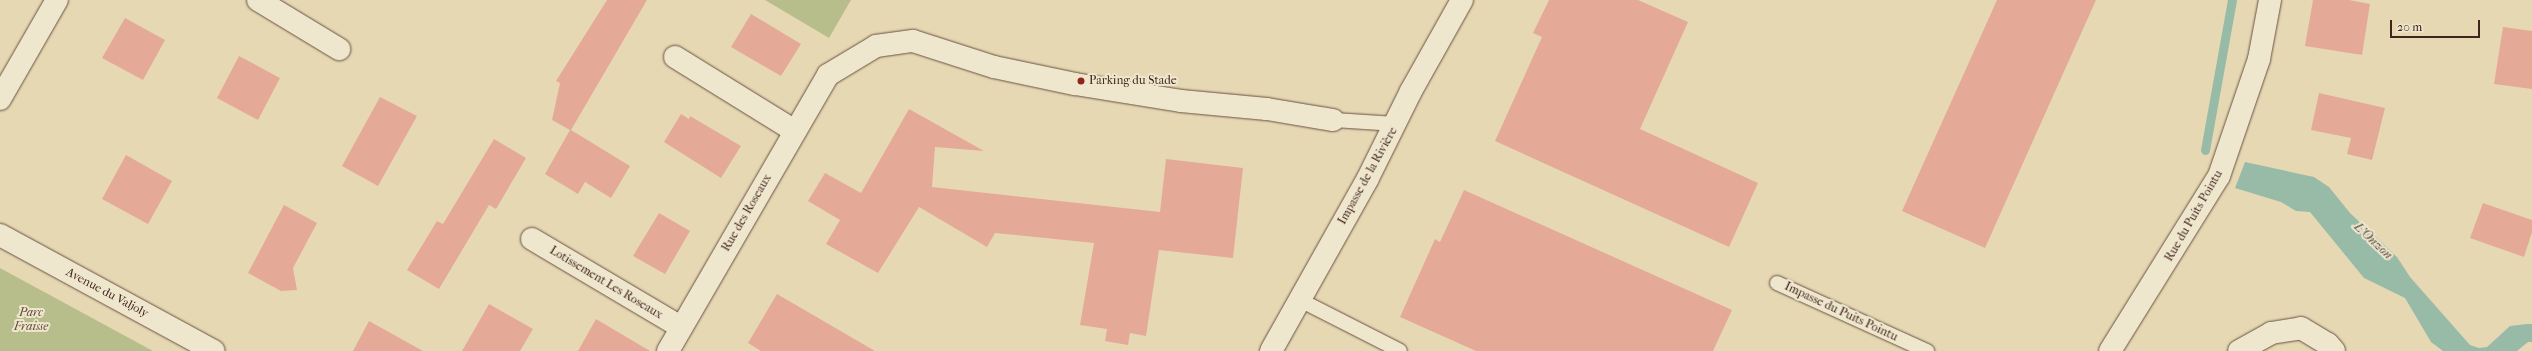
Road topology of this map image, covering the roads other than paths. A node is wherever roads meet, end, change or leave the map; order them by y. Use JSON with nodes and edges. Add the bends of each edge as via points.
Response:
{"nodes":[{"id":1,"x":57,"y":0,"type":"edge"},
{"id":2,"x":258,"y":0,"type":"edge"},
{"id":3,"x":1462,"y":0,"type":"edge"},
{"id":4,"x":2270,"y":0,"type":"edge"},
{"id":5,"x":339,"y":49,"type":"dead end"},
{"id":6,"x":675,"y":57,"type":"dead end"},
{"id":7,"x":0,"y":99,"type":"edge"},
{"id":8,"x":1332,"y":120,"type":"joint"},
{"id":9,"x":1397,"y":124,"type":"junction"},
{"id":10,"x":795,"y":131,"type":"junction"},
{"id":11,"x":0,"y":236,"type":"edge"},
{"id":12,"x":532,"y":239,"type":"dead end"},
{"id":13,"x":1777,"y":283,"type":"dead end"},
{"id":14,"x":1300,"y":300,"type":"junction"},
{"id":15,"x":681,"y":327,"type":"junction"},
{"id":16,"x":214,"y":351,"type":"edge"},
{"id":17,"x":668,"y":351,"type":"edge"},
{"id":18,"x":1271,"y":351,"type":"edge"},
{"id":19,"x":1400,"y":351,"type":"edge"},
{"id":20,"x":1927,"y":351,"type":"edge"},
{"id":21,"x":2110,"y":351,"type":"edge"},
{"id":22,"x":2238,"y":351,"type":"edge"},
{"id":23,"x":2334,"y":351,"type":"edge"}],
"edges":[{"from":1,"to":7,"type":"street"},
{"from":2,"to":5,"type":"street"},
{"from":3,"to":9,"type":"street","name":"Impasse de la Rivière","via":[[1411,91]]},
{"from":4,"to":21,"type":"street","name":"Rue du Puits Pointu","via":[[2258,59],[2219,176]]},
{"from":6,"to":10,"type":"street"},
{"from":8,"to":9,"type":"lane"},
{"from":8,"to":10,"type":"street","name":"Rue des Roseaux","via":[[1267,109],[1181,101],[1075,84],[994,68],[913,41],[876,46],[828,75]]},
{"from":9,"to":14,"type":"street","name":"Impasse de la Rivière"},
{"from":10,"to":15,"type":"street","name":"Rue des Roseaux"},
{"from":11,"to":16,"type":"street","name":"Avenue du Valjoly"},
{"from":12,"to":15,"type":"street","name":"Lotissement Les Roseaux"},
{"from":13,"to":20,"type":"lane","name":"Impasse du Puits Pointu"},
{"from":14,"to":18,"type":"street","name":"Impasse de la Rivière"},
{"from":14,"to":19,"type":"lane"},
{"from":15,"to":17,"type":"street","name":"Rue des Roseaux"},
{"from":22,"to":23,"type":"street","via":[[2271,333],[2301,328],[2328,344]]}]}
